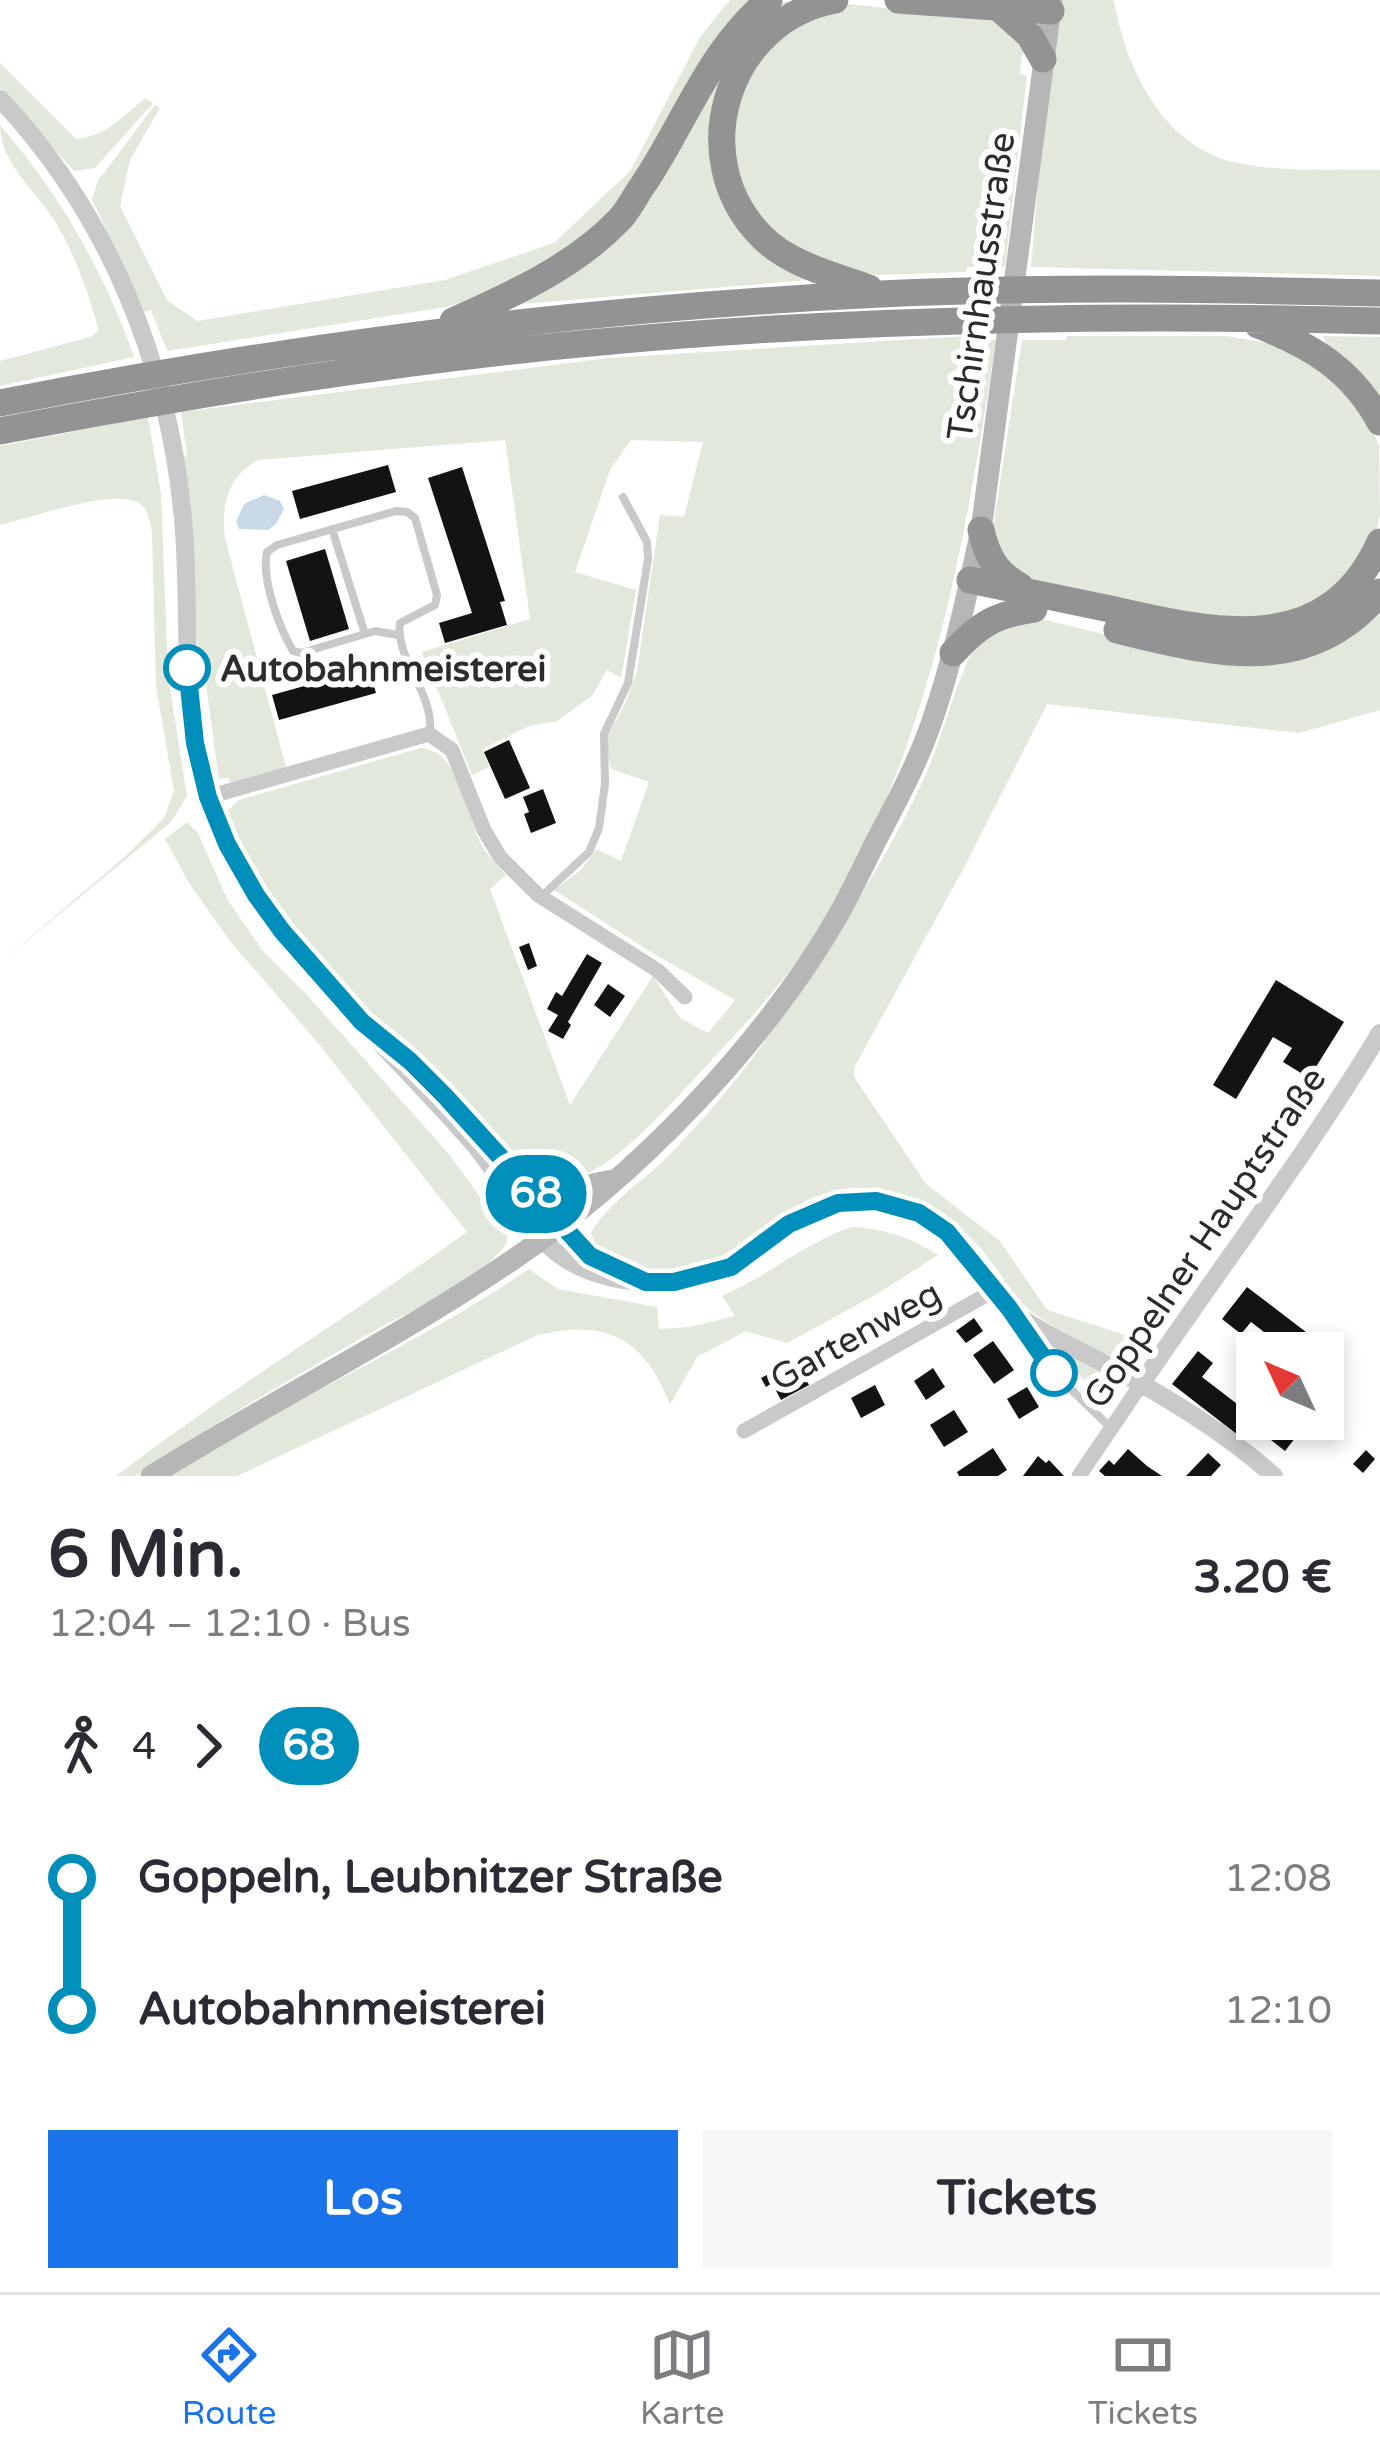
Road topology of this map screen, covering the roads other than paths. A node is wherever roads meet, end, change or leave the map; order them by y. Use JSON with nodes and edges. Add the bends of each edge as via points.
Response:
{"nodes":[{"id":1,"x":769,"y":0,"type":"edge"},
{"id":2,"x":835,"y":0,"type":"edge"},
{"id":3,"x":898,"y":0,"type":"edge"},
{"id":4,"x":1052,"y":5,"type":"edge"},
{"id":5,"x":1001,"y":10,"type":"junction"},
{"id":6,"x":1043,"y":59,"type":"junction"},
{"id":7,"x":0,"y":99,"type":"edge"},
{"id":8,"x":885,"y":293,"type":"junction"},
{"id":9,"x":1380,"y":293,"type":"edge"},
{"id":10,"x":1238,"y":317,"type":"junction"},
{"id":11,"x":1380,"y":321,"type":"edge"},
{"id":12,"x":426,"y":333,"type":"junction"},
{"id":13,"x":0,"y":403,"type":"edge"},
{"id":14,"x":1380,"y":422,"type":"edge"},
{"id":15,"x":0,"y":431,"type":"edge"},
{"id":16,"x":622,"y":497,"type":"dead end"},
{"id":17,"x":332,"y":529,"type":"junction"},
{"id":18,"x":981,"y":530,"type":"junction"},
{"id":19,"x":1380,"y":542,"type":"edge"},
{"id":20,"x":968,"y":588,"type":"junction"},
{"id":21,"x":1380,"y":592,"type":"edge"},
{"id":22,"x":1031,"y":600,"type":"junction"},
{"id":23,"x":364,"y":634,"type":"junction"},
{"id":24,"x":398,"y":634,"type":"junction"},
{"id":25,"x":953,"y":653,"type":"junction"},
{"id":26,"x":429,"y":734,"type":"junction"},
{"id":27,"x":208,"y":797,"type":"junction"},
{"id":28,"x":541,"y":897,"type":"junction"},
{"id":29,"x":686,"y":997,"type":"dead end"},
{"id":30,"x":362,"y":1022,"type":"junction"},
{"id":31,"x":1380,"y":1033,"type":"edge"},
{"id":32,"x":524,"y":1180,"type":"junction"},
{"id":33,"x":612,"y":1180,"type":"junction"},
{"id":34,"x":561,"y":1224,"type":"junction"},
{"id":35,"x":543,"y":1239,"type":"junction"},
{"id":36,"x":646,"y":1282,"type":"junction"},
{"id":37,"x":994,"y":1290,"type":"junction"},
{"id":38,"x":1009,"y":1308,"type":"junction"},
{"id":39,"x":1142,"y":1383,"type":"junction"},
{"id":40,"x":1112,"y":1429,"type":"junction"},
{"id":41,"x":744,"y":1431,"type":"dead end"},
{"id":42,"x":151,"y":1476,"type":"edge"},
{"id":43,"x":1079,"y":1476,"type":"edge"},
{"id":44,"x":1274,"y":1476,"type":"edge"}],
"edges":[{"from":1,"to":12,"type":"highway","via":[[712,62],[620,219],[568,262]]},
{"from":2,"to":8,"type":"highway","via":[[789,15],[761,39],[729,89],[721,144],[738,208],[763,238],[807,266]]},
{"from":3,"to":5,"type":"highway"},
{"from":4,"to":5,"type":"highway"},
{"from":4,"to":6,"type":"main road","name":"Tschirnhausstraße"},
{"from":5,"to":6,"type":"highway"},
{"from":6,"to":18,"type":"main road","name":"Tschirnhausstraße"},
{"from":7,"to":27,"type":"street","via":[[77,197],[117,268],[159,387],[183,520],[188,691]]},
{"from":8,"to":9,"type":"highway"},
{"from":8,"to":12,"type":"highway"},
{"from":10,"to":11,"type":"highway"},
{"from":10,"to":14,"type":"highway","via":[[1325,357]]},
{"from":10,"to":15,"type":"highway","via":[[743,331],[447,358]]},
{"from":12,"to":13,"type":"highway"},
{"from":16,"to":28,"type":"lane","via":[[648,559],[628,683],[604,734],[594,840]]},
{"from":17,"to":23,"type":"lane"},
{"from":17,"to":23,"type":"lane","via":[[267,552],[281,622],[301,653]]},
{"from":17,"to":24,"type":"lane","via":[[396,511],[415,518],[437,595],[435,605],[400,622]]},
{"from":18,"to":20,"type":"main road","name":"Tschirnhausstraße"},
{"from":18,"to":22,"type":"highway","via":[[987,554]]},
{"from":19,"to":22,"type":"highway","via":[[1339,599],[1263,632]]},
{"from":20,"to":22,"type":"highway"},
{"from":20,"to":25,"type":"main road","name":"Tschirnhausstraße"},
{"from":21,"to":22,"type":"highway","via":[[1323,638],[1264,654],[1193,648]]},
{"from":22,"to":25,"type":"highway","via":[[991,618]]},
{"from":23,"to":24,"type":"lane"},
{"from":24,"to":26,"type":"lane","via":[[424,692]]},
{"from":25,"to":33,"type":"main road","name":"Tschirnhausstraße","via":[[908,782],[807,964],[740,1051]]},
{"from":26,"to":27,"type":"street"},
{"from":26,"to":28,"type":"street","via":[[452,750],[500,857]]},
{"from":27,"to":30,"type":"street","via":[[256,895]]},
{"from":28,"to":29,"type":"street"},
{"from":30,"to":32,"type":"street"},
{"from":30,"to":35,"type":"street","via":[[475,1145]]},
{"from":31,"to":39,"type":"street","name":"Goppelner Hauptstraße"},
{"from":32,"to":33,"type":"main road","via":[[565,1190]]},
{"from":32,"to":34,"type":"street"},
{"from":33,"to":34,"type":"main road","name":"Tschirnhausstraße"},
{"from":34,"to":35,"type":"main road","name":"Tschirnhausstraße"},
{"from":34,"to":36,"type":"street","via":[[590,1256]]},
{"from":35,"to":36,"type":"street","via":[[589,1272]]},
{"from":35,"to":42,"type":"main road","name":"Tschirnhausstraße"},
{"from":36,"to":37,"type":"street","via":[[731,1267],[789,1224],[838,1203],[876,1201],[919,1213],[947,1232]]},
{"from":37,"to":38,"type":"street"},
{"from":37,"to":41,"type":"street","name":"Gartenweg"},
{"from":38,"to":39,"type":"street"},
{"from":38,"to":40,"type":"lane","via":[[1054,1373]]},
{"from":39,"to":40,"type":"street","name":"Goppelner Hauptstraße"},
{"from":39,"to":44,"type":"street"},
{"from":40,"to":43,"type":"street","name":"Goppelner Hauptstraße"}]}
